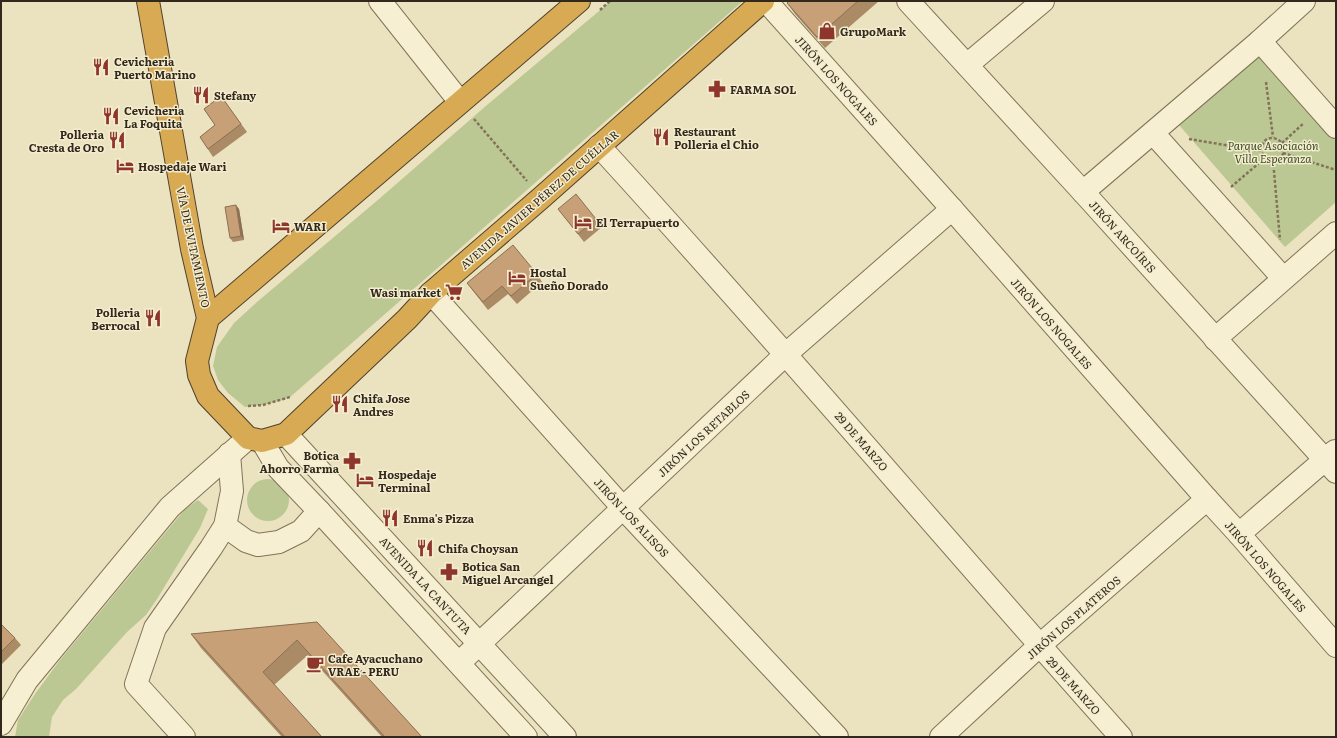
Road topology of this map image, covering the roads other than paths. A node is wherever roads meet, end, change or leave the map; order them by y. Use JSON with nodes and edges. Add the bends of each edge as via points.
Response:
{"nodes":[{"id":1,"x":148,"y":1,"type":"edge"},
{"id":2,"x":380,"y":1,"type":"edge"},
{"id":3,"x":579,"y":1,"type":"edge"},
{"id":4,"x":763,"y":1,"type":"edge"},
{"id":5,"x":766,"y":1,"type":"edge"},
{"id":6,"x":908,"y":1,"type":"edge"},
{"id":7,"x":1043,"y":1,"type":"edge"},
{"id":8,"x":1304,"y":1,"type":"edge"},
{"id":9,"x":1260,"y":40,"type":"junction"},
{"id":10,"x":967,"y":65,"type":"junction"},
{"id":11,"x":460,"y":102,"type":"junction"},
{"id":12,"x":1336,"y":127,"type":"edge"},
{"id":13,"x":1153,"y":133,"type":"junction"},
{"id":14,"x":600,"y":146,"type":"junction"},
{"id":15,"x":1083,"y":192,"type":"junction"},
{"id":16,"x":952,"y":209,"type":"junction"},
{"id":17,"x":1336,"y":232,"type":"edge"},
{"id":18,"x":1283,"y":278,"type":"junction"},
{"id":19,"x":431,"y":293,"type":"junction"},
{"id":20,"x":208,"y":318,"type":"junction"},
{"id":21,"x":1215,"y":339,"type":"junction"},
{"id":22,"x":786,"y":354,"type":"junction"},
{"id":23,"x":286,"y":434,"type":"junction"},
{"id":24,"x":255,"y":440,"type":"junction"},
{"id":25,"x":229,"y":454,"type":"junction"},
{"id":26,"x":1332,"y":461,"type":"edge"},
{"id":27,"x":1207,"y":499,"type":"junction"},
{"id":28,"x":623,"y":508,"type":"junction"},
{"id":29,"x":319,"y":511,"type":"junction"},
{"id":30,"x":225,"y":526,"type":"junction"},
{"id":31,"x":1239,"y":534,"type":"junction"},
{"id":32,"x":479,"y":643,"type":"junction"},
{"id":33,"x":1039,"y":646,"type":"junction"},
{"id":34,"x":1336,"y":646,"type":"edge"},
{"id":35,"x":458,"y":663,"type":"junction"},
{"id":36,"x":1,"y":724,"type":"edge"},
{"id":37,"x":184,"y":737,"type":"edge"},
{"id":38,"x":526,"y":737,"type":"edge"},
{"id":39,"x":566,"y":737,"type":"edge"},
{"id":40,"x":837,"y":737,"type":"edge"},
{"id":41,"x":941,"y":737,"type":"edge"},
{"id":42,"x":1121,"y":737,"type":"edge"}],
"edges":[{"from":1,"to":20,"type":"highway","name":"VÍA DE EVITAMIENTO","via":[[192,249]]},
{"from":2,"to":11,"type":"street"},
{"from":3,"to":11,"type":"highway"},
{"from":4,"to":14,"type":"highway","name":"AVENIDA JAVIER PÉREZ DE CUÉLLAR"},
{"from":5,"to":16,"type":"street","name":"JIRÓN LOS NOGALES"},
{"from":6,"to":10,"type":"street","name":"JIRÓN ARCOÍRIS"},
{"from":7,"to":10,"type":"street"},
{"from":8,"to":9,"type":"street"},
{"from":9,"to":12,"type":"street"},
{"from":9,"to":13,"type":"street"},
{"from":10,"to":15,"type":"street","name":"JIRÓN ARCOÍRIS"},
{"from":11,"to":20,"type":"highway"},
{"from":13,"to":15,"type":"street"},
{"from":13,"to":18,"type":"street"},
{"from":14,"to":19,"type":"highway","name":"AVENIDA JAVIER PÉREZ DE CUÉLLAR"},
{"from":14,"to":22,"type":"street","name":"29 DE MARZO"},
{"from":15,"to":21,"type":"street","name":"JIRÓN ARCOÍRIS"},
{"from":16,"to":22,"type":"street","name":"JIRÓN LOS RETABLOS"},
{"from":16,"to":27,"type":"street","name":"JIRÓN LOS NOGALES"},
{"from":17,"to":18,"type":"street"},
{"from":18,"to":21,"type":"street"},
{"from":19,"to":23,"type":"highway","name":"AVENIDA JAVIER PÉREZ DE CUÉLLAR"},
{"from":19,"to":28,"type":"street","name":"JIRÓN LOS ALISOS"},
{"from":20,"to":24,"type":"highway","name":"VÍA DE EVITAMIENTO","via":[[197,361],[199,375],[208,396]]},
{"from":21,"to":26,"type":"street","name":"JIRÓN ARCOÍRIS"},
{"from":22,"to":28,"type":"street","name":"JIRÓN LOS RETABLOS"},
{"from":22,"to":33,"type":"street","name":"29 DE MARZO"},
{"from":23,"to":24,"type":"highway","name":"AVENIDA JAVIER PÉREZ DE CUÉLLAR"},
{"from":23,"to":32,"type":"street","name":"AVENIDA LA CANTUTA"},
{"from":24,"to":25,"type":"street"},
{"from":24,"to":29,"type":"street"},
{"from":25,"to":30,"type":"street","via":[[232,491]]},
{"from":25,"to":36,"type":"street","via":[[170,508],[27,680]]},
{"from":26,"to":31,"type":"street"},
{"from":27,"to":31,"type":"street","name":"JIRÓN LOS NOGALES"},
{"from":27,"to":33,"type":"street","name":"JIRÓN LOS PLATEROS"},
{"from":28,"to":32,"type":"street","name":"JIRÓN LOS RETABLOS"},
{"from":28,"to":40,"type":"street","name":"JIRÓN LOS ALISOS"},
{"from":29,"to":30,"type":"street","via":[[301,531],[279,542],[258,545],[246,541]]},
{"from":29,"to":35,"type":"street"},
{"from":30,"to":37,"type":"street","via":[[154,628],[136,684]]},
{"from":31,"to":34,"type":"street","name":"JIRÓN LOS NOGALES"},
{"from":32,"to":35,"type":"street","name":"JIRÓN LOS RETABLOS"},
{"from":32,"to":39,"type":"street","name":"AVENIDA LA CANTUTA"},
{"from":33,"to":41,"type":"street","name":"JIRÓN LOS PLATEROS"},
{"from":33,"to":42,"type":"street","name":"29 DE MARZO"},
{"from":35,"to":38,"type":"street"}]}
